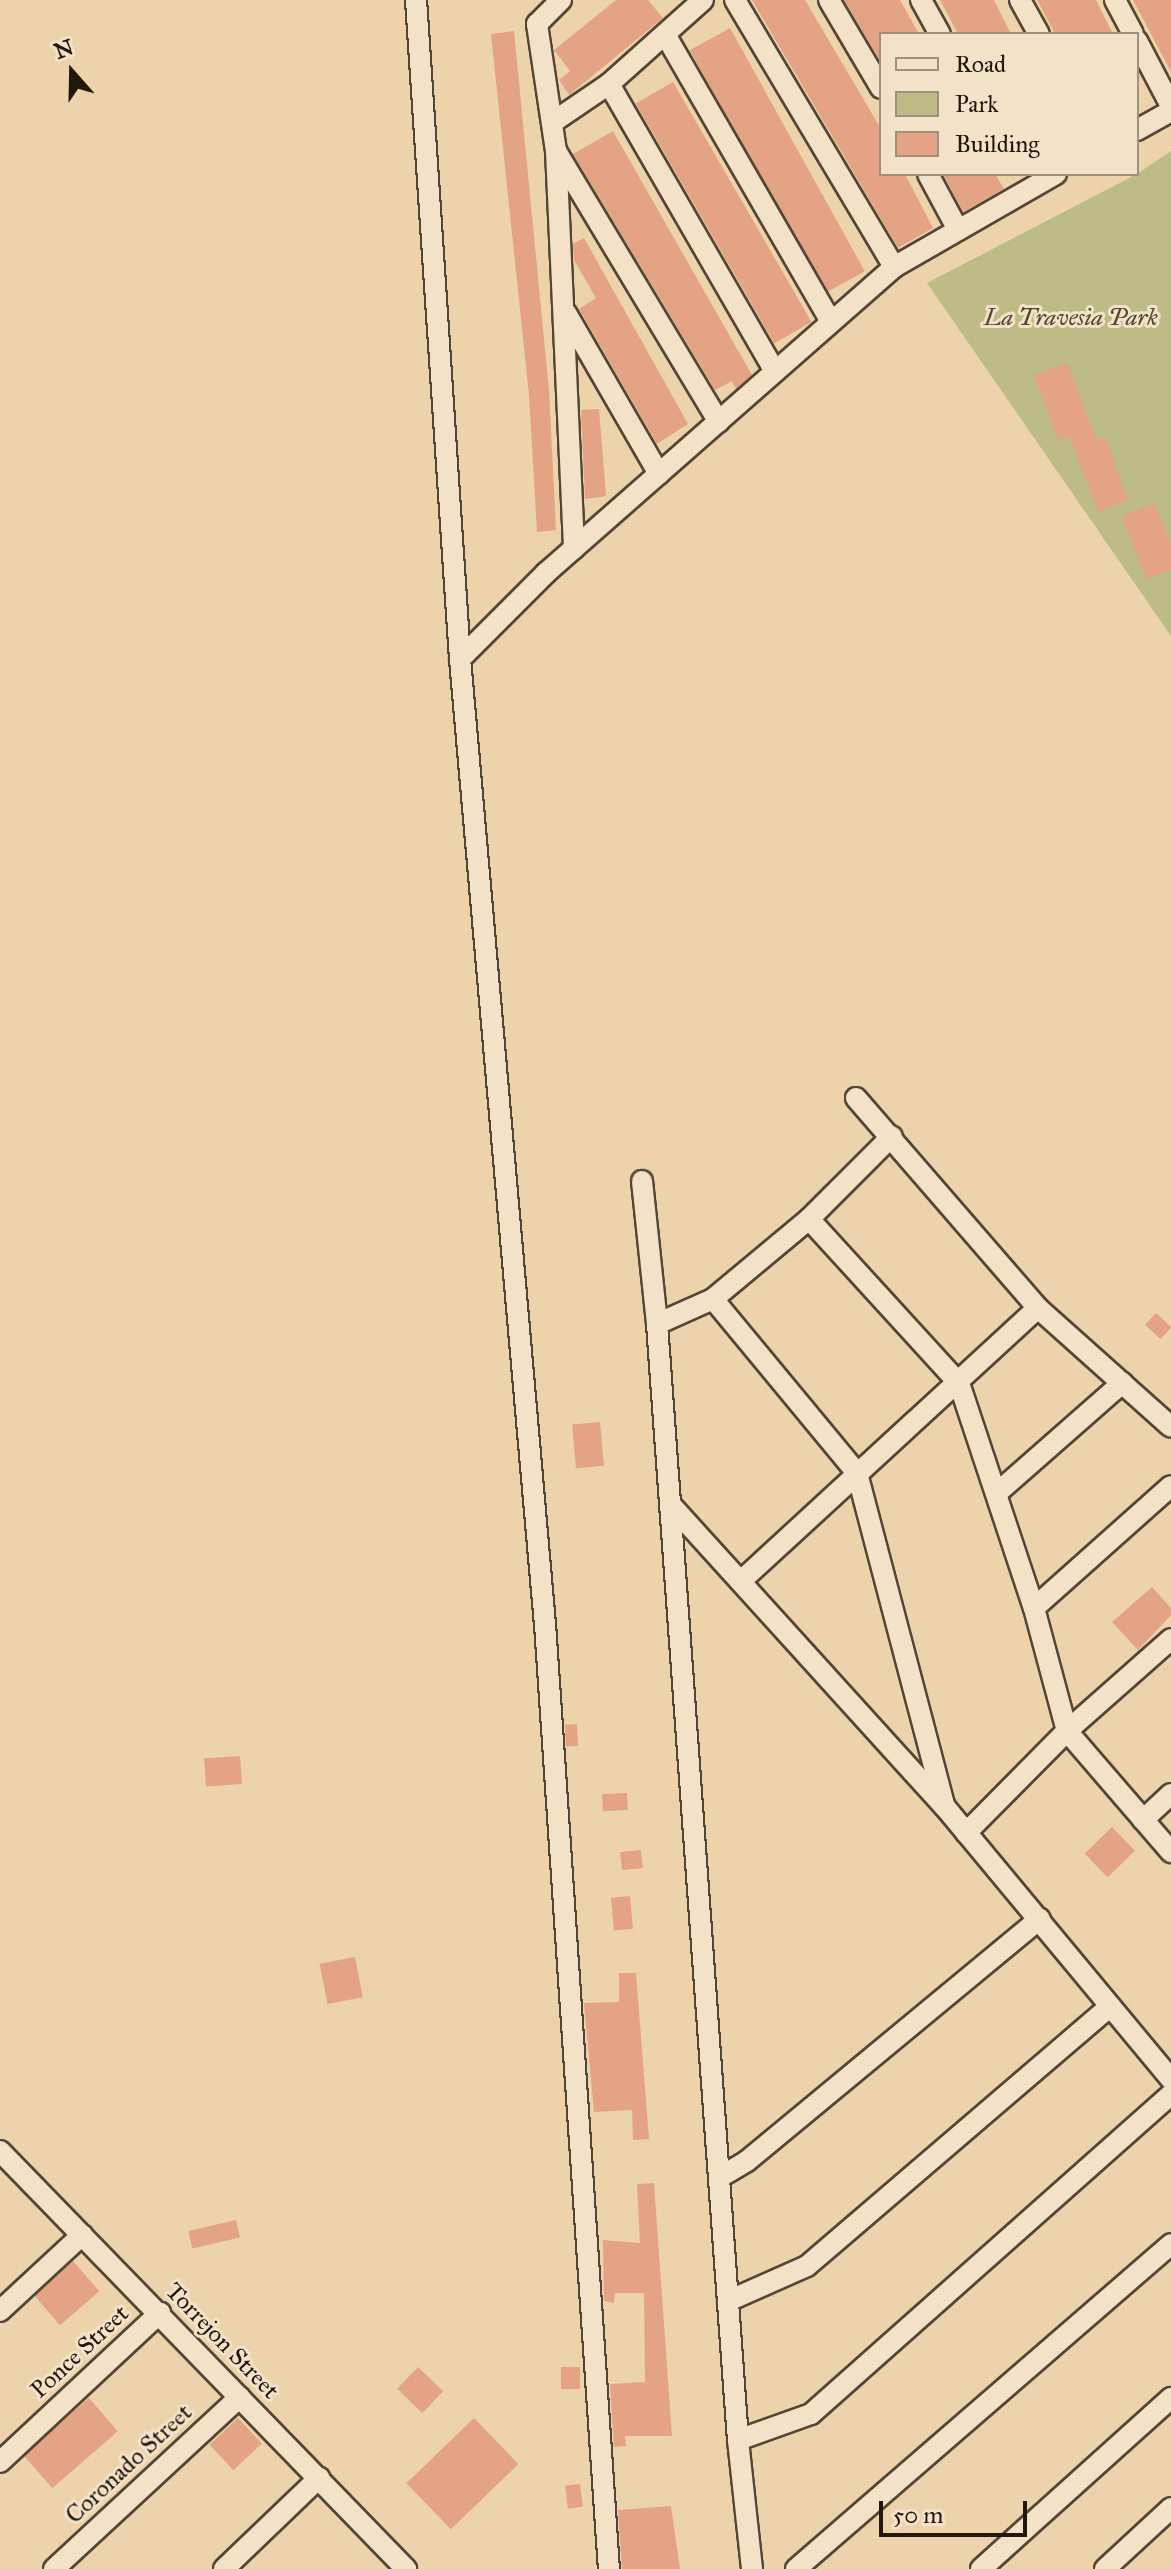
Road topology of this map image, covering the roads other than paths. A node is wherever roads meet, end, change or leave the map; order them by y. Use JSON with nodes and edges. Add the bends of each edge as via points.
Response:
{"nodes":[{"id":1,"x":416,"y":0,"type":"edge"},
{"id":2,"x":561,"y":0,"type":"edge"},
{"id":3,"x":735,"y":0,"type":"edge"},
{"id":4,"x":829,"y":0,"type":"edge"},
{"id":5,"x":921,"y":0,"type":"edge"},
{"id":6,"x":1020,"y":0,"type":"edge"},
{"id":7,"x":1115,"y":0,"type":"edge"},
{"id":8,"x":698,"y":1,"type":"edge"},
{"id":9,"x":939,"y":32,"type":"edge"},
{"id":10,"x":1038,"y":32,"type":"edge"},
{"id":11,"x":1132,"y":32,"type":"edge"},
{"id":12,"x":666,"y":36,"type":"junction"},
{"id":13,"x":1139,"y":45,"type":"edge"},
{"id":14,"x":609,"y":84,"type":"junction"},
{"id":15,"x":879,"y":85,"type":"edge"},
{"id":16,"x":1171,"y":108,"type":"edge"},
{"id":17,"x":553,"y":122,"type":"junction"},
{"id":18,"x":1139,"y":129,"type":"edge"},
{"id":19,"x":556,"y":151,"type":"junction"},
{"id":20,"x":929,"y":176,"type":"edge"},
{"id":21,"x":1047,"y":176,"type":"edge"},
{"id":22,"x":1024,"y":181,"type":"edge"},
{"id":23,"x":957,"y":228,"type":"junction"},
{"id":24,"x":894,"y":267,"type":"junction"},
{"id":25,"x":564,"y":310,"type":"junction"},
{"id":26,"x":831,"y":322,"type":"junction"},
{"id":27,"x":775,"y":372,"type":"junction"},
{"id":28,"x":719,"y":422,"type":"junction"},
{"id":29,"x":659,"y":474,"type":"junction"},
{"id":30,"x":574,"y":549,"type":"junction"},
{"id":31,"x":460,"y":659,"type":"junction"},
{"id":32,"x":856,"y":1098,"type":"dead end"},
{"id":33,"x":892,"y":1136,"type":"junction"},
{"id":34,"x":642,"y":1181,"type":"dead end"},
{"id":35,"x":809,"y":1219,"type":"junction"},
{"id":36,"x":713,"y":1299,"type":"junction"},
{"id":37,"x":1038,"y":1308,"type":"junction"},
{"id":38,"x":657,"y":1324,"type":"junction"},
{"id":39,"x":959,"y":1383,"type":"junction"},
{"id":40,"x":1122,"y":1383,"type":"junction"},
{"id":41,"x":1171,"y":1427,"type":"edge"},
{"id":42,"x":857,"y":1473,"type":"junction"},
{"id":43,"x":1171,"y":1486,"type":"edge"},
{"id":44,"x":997,"y":1493,"type":"junction"},
{"id":45,"x":670,"y":1504,"type":"junction"},
{"id":46,"x":741,"y":1581,"type":"junction"},
{"id":47,"x":1034,"y":1608,"type":"junction"},
{"id":48,"x":1171,"y":1639,"type":"edge"},
{"id":49,"x":1067,"y":1731,"type":"junction"},
{"id":50,"x":1171,"y":1794,"type":"edge"},
{"id":51,"x":945,"y":1807,"type":"junction"},
{"id":52,"x":1143,"y":1820,"type":"junction"},
{"id":53,"x":966,"y":1833,"type":"junction"},
{"id":54,"x":1171,"y":1852,"type":"edge"},
{"id":55,"x":1040,"y":1919,"type":"junction"},
{"id":56,"x":1108,"y":2008,"type":"junction"},
{"id":57,"x":1171,"y":2079,"type":"edge"},
{"id":58,"x":1171,"y":2094,"type":"edge"},
{"id":59,"x":0,"y":2151,"type":"edge"},
{"id":60,"x":722,"y":2176,"type":"junction"},
{"id":61,"x":82,"y":2235,"type":"junction"},
{"id":62,"x":1171,"y":2244,"type":"edge"},
{"id":63,"x":728,"y":2301,"type":"junction"},
{"id":64,"x":0,"y":2311,"type":"edge"},
{"id":65,"x":160,"y":2313,"type":"junction"},
{"id":66,"x":240,"y":2397,"type":"junction"},
{"id":67,"x":1171,"y":2398,"type":"edge"},
{"id":68,"x":738,"y":2440,"type":"junction"},
{"id":69,"x":0,"y":2462,"type":"edge"},
{"id":70,"x":319,"y":2478,"type":"junction"},
{"id":71,"x":1171,"y":2508,"type":"edge"},
{"id":72,"x":799,"y":2568,"type":"edge"},
{"id":73,"x":54,"y":2569,"type":"edge"},
{"id":74,"x":224,"y":2569,"type":"edge"},
{"id":75,"x":406,"y":2569,"type":"edge"},
{"id":76,"x":609,"y":2569,"type":"edge"},
{"id":77,"x":752,"y":2569,"type":"edge"},
{"id":78,"x":981,"y":2569,"type":"edge"},
{"id":79,"x":1105,"y":2569,"type":"edge"}],
"edges":[{"from":1,"to":31,"type":"street"},
{"from":2,"to":17,"type":"street","via":[[537,24]]},
{"from":3,"to":24,"type":"street"},
{"from":4,"to":15,"type":"street"},
{"from":5,"to":9,"type":"street"},
{"from":6,"to":10,"type":"street"},
{"from":7,"to":11,"type":"street"},
{"from":8,"to":12,"type":"street"},
{"from":12,"to":14,"type":"street"},
{"from":12,"to":26,"type":"street"},
{"from":13,"to":16,"type":"street"},
{"from":14,"to":17,"type":"street"},
{"from":14,"to":27,"type":"street"},
{"from":16,"to":18,"type":"street"},
{"from":17,"to":19,"type":"street"},
{"from":19,"to":25,"type":"street"},
{"from":19,"to":28,"type":"street"},
{"from":20,"to":23,"type":"street"},
{"from":21,"to":22,"type":"street"},
{"from":22,"to":23,"type":"street"},
{"from":23,"to":24,"type":"street"},
{"from":24,"to":26,"type":"street"},
{"from":25,"to":29,"type":"street"},
{"from":25,"to":30,"type":"street"},
{"from":26,"to":27,"type":"street"},
{"from":27,"to":28,"type":"street"},
{"from":28,"to":29,"type":"street"},
{"from":29,"to":30,"type":"street"},
{"from":30,"to":31,"type":"street"},
{"from":31,"to":76,"type":"street","via":[[545,1624]]},
{"from":32,"to":33,"type":"street"},
{"from":33,"to":35,"type":"street"},
{"from":33,"to":37,"type":"street"},
{"from":34,"to":38,"type":"street"},
{"from":35,"to":36,"type":"street"},
{"from":35,"to":39,"type":"street"},
{"from":36,"to":38,"type":"street"},
{"from":36,"to":42,"type":"street"},
{"from":37,"to":39,"type":"street"},
{"from":37,"to":40,"type":"street"},
{"from":38,"to":45,"type":"street"},
{"from":39,"to":42,"type":"street"},
{"from":39,"to":44,"type":"street"},
{"from":40,"to":41,"type":"street"},
{"from":40,"to":44,"type":"street"},
{"from":42,"to":46,"type":"street"},
{"from":42,"to":51,"type":"street"},
{"from":43,"to":47,"type":"street"},
{"from":44,"to":47,"type":"street"},
{"from":45,"to":46,"type":"street"},
{"from":45,"to":60,"type":"street"},
{"from":46,"to":51,"type":"street"},
{"from":47,"to":49,"type":"street"},
{"from":48,"to":49,"type":"street"},
{"from":49,"to":52,"type":"street"},
{"from":49,"to":53,"type":"street"},
{"from":50,"to":52,"type":"street"},
{"from":51,"to":53,"type":"street"},
{"from":52,"to":54,"type":"street"},
{"from":53,"to":55,"type":"street"},
{"from":55,"to":56,"type":"street"},
{"from":55,"to":60,"type":"street","via":[[747,2161]]},
{"from":56,"to":57,"type":"street"},
{"from":56,"to":63,"type":"street","via":[[807,2266]]},
{"from":58,"to":68,"type":"street","via":[[811,2414]]},
{"from":59,"to":61,"type":"street","name":"Torrejon Street"},
{"from":60,"to":63,"type":"street"},
{"from":61,"to":64,"type":"street"},
{"from":61,"to":65,"type":"street","name":"Torrejon Street"},
{"from":62,"to":72,"type":"street"},
{"from":63,"to":68,"type":"street"},
{"from":65,"to":66,"type":"street","name":"Torrejon Street"},
{"from":65,"to":69,"type":"street","name":"Ponce Street"},
{"from":66,"to":70,"type":"street","name":"Torrejon Street"},
{"from":66,"to":73,"type":"street","name":"Coronado Street"},
{"from":67,"to":78,"type":"street"},
{"from":68,"to":77,"type":"street"},
{"from":70,"to":74,"type":"street"},
{"from":70,"to":75,"type":"street","name":"Torrejon Street"},
{"from":71,"to":79,"type":"street"}]}
